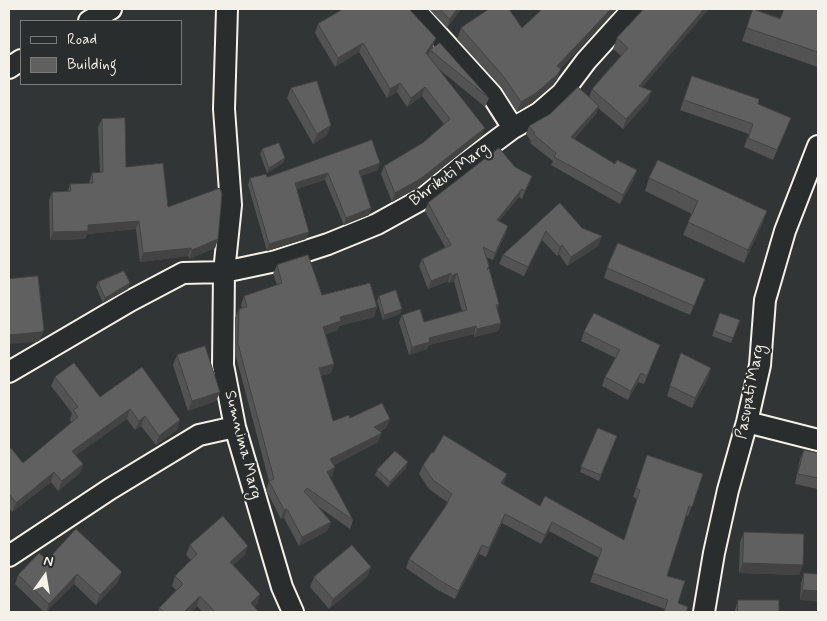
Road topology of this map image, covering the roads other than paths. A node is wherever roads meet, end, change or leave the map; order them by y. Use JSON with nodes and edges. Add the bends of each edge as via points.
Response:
{"nodes":[{"id":1,"x":111,"y":9,"type":"edge"},
{"id":2,"x":227,"y":9,"type":"edge"},
{"id":3,"x":414,"y":9,"type":"edge"},
{"id":4,"x":634,"y":9,"type":"edge"},
{"id":5,"x":92,"y":20,"type":"edge"},
{"id":6,"x":20,"y":61,"type":"edge"},
{"id":7,"x":9,"y":68,"type":"edge"},
{"id":8,"x":513,"y":128,"type":"junction"},
{"id":9,"x":818,"y":146,"type":"edge"},
{"id":10,"x":224,"y":272,"type":"junction"},
{"id":11,"x":9,"y":372,"type":"edge"},
{"id":12,"x":747,"y":422,"type":"junction"},
{"id":13,"x":235,"y":427,"type":"junction"},
{"id":14,"x":818,"y":440,"type":"edge"},
{"id":15,"x":9,"y":556,"type":"edge"},
{"id":16,"x":293,"y":612,"type":"edge"},
{"id":17,"x":704,"y":612,"type":"edge"}],
"edges":[{"from":1,"to":5,"type":"street"},
{"from":2,"to":10,"type":"street","name":"Sumnima Marg","via":[[224,109],[231,206]]},
{"from":3,"to":8,"type":"street","via":[[492,95]]},
{"from":4,"to":8,"type":"street","name":"Bhrikuti Marg","via":[[586,61],[562,93],[539,114]]},
{"from":6,"to":7,"type":"street"},
{"from":8,"to":10,"type":"street","name":"Bhrikuti Marg","via":[[424,198],[377,224],[276,261]]},
{"from":9,"to":12,"type":"street","name":"Pasupati Marg","via":[[786,231],[765,300],[760,365]]},
{"from":10,"to":11,"type":"street","name":"Bhrikuti Marg","via":[[183,273],[130,300]]},
{"from":10,"to":13,"type":"street","name":"Sumnima Marg","via":[[223,365]]},
{"from":12,"to":14,"type":"street"},
{"from":12,"to":17,"type":"street","name":"Pasupati Marg","via":[[728,490]]},
{"from":13,"to":15,"type":"street","via":[[199,435]]},
{"from":13,"to":16,"type":"street","name":"Sumnima Marg","via":[[282,587]]}]}
